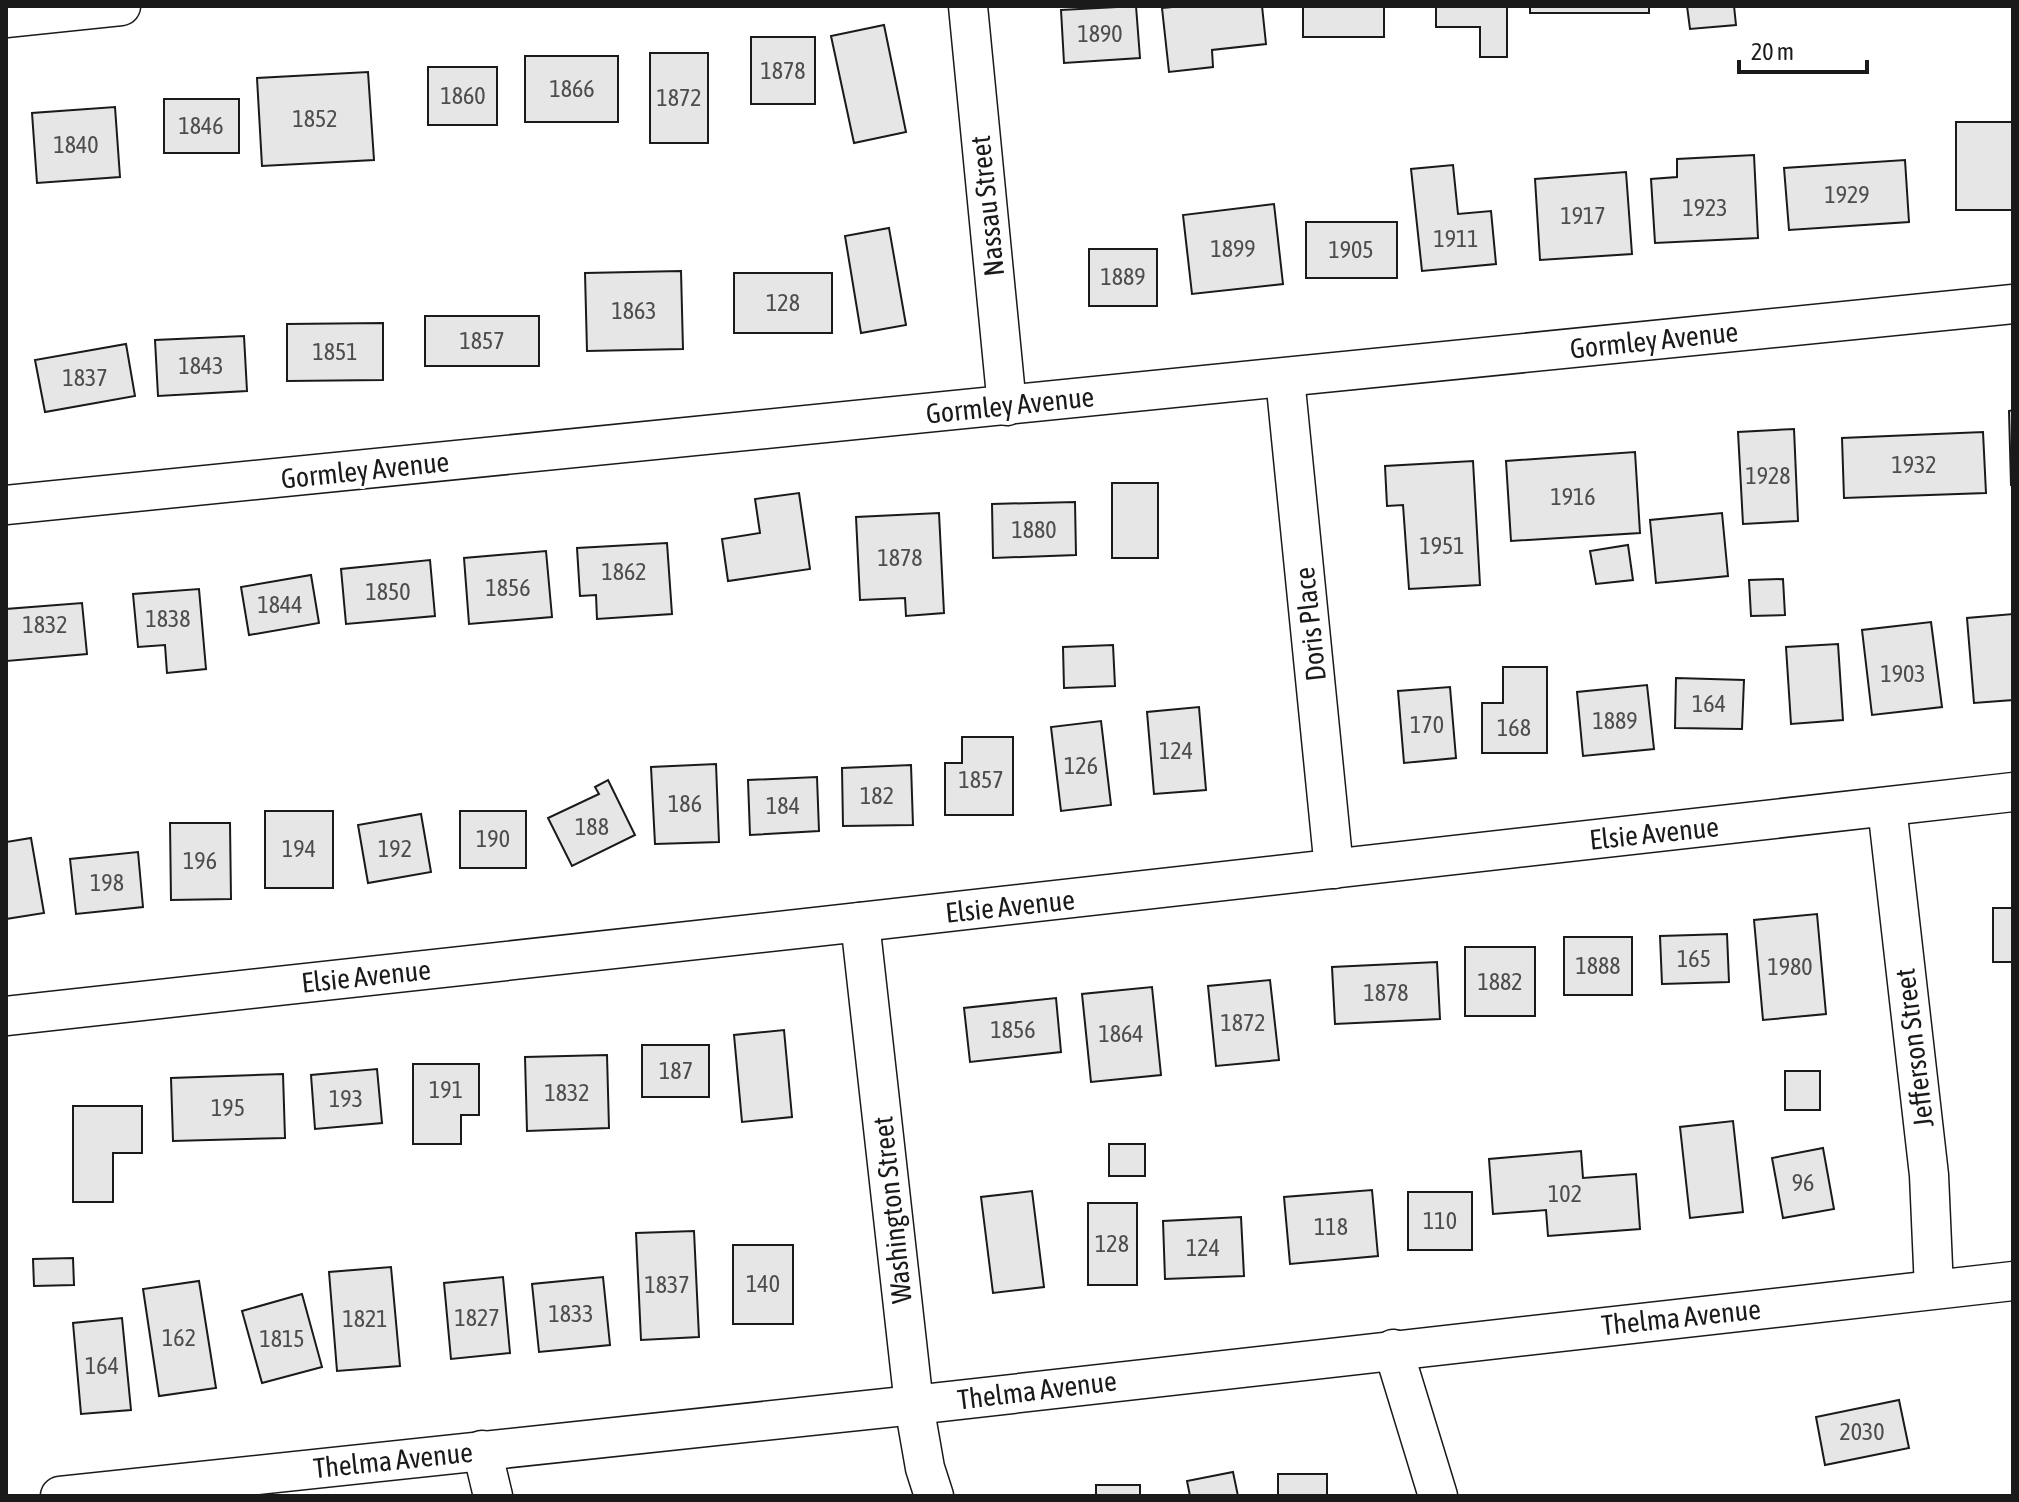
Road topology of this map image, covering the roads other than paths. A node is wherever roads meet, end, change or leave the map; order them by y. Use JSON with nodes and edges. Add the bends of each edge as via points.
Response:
{"nodes":[{"id":1,"x":121,"y":6,"type":"edge"},
{"id":2,"x":968,"y":6,"type":"edge"},
{"id":3,"x":6,"y":18,"type":"edge"},
{"id":4,"x":2013,"y":304,"type":"edge"},
{"id":5,"x":1285,"y":378,"type":"junction"},
{"id":6,"x":1007,"y":406,"type":"junction"},
{"id":7,"x":6,"y":505,"type":"edge"},
{"id":8,"x":2013,"y":792,"type":"edge"},
{"id":9,"x":1887,"y":807,"type":"junction"},
{"id":10,"x":1334,"y":869,"type":"junction"},
{"id":11,"x":860,"y":922,"type":"junction"},
{"id":12,"x":6,"y":1016,"type":"edge"},
{"id":13,"x":2013,"y":1281,"type":"edge"},
{"id":14,"x":1934,"y":1289,"type":"junction"},
{"id":15,"x":1393,"y":1349,"type":"junction"},
{"id":16,"x":914,"y":1405,"type":"junction"},
{"id":17,"x":482,"y":1450,"type":"junction"},
{"id":18,"x":60,"y":1496,"type":"edge"},
{"id":19,"x":493,"y":1496,"type":"edge"},
{"id":20,"x":934,"y":1496,"type":"edge"},
{"id":21,"x":1438,"y":1496,"type":"edge"}],
"edges":[{"from":1,"to":3,"type":"street"},
{"from":2,"to":6,"type":"street","name":"Nassau Street"},
{"from":4,"to":5,"type":"street","name":"Gormley Avenue"},
{"from":5,"to":6,"type":"street","name":"Gormley Avenue"},
{"from":5,"to":10,"type":"street","name":"Doris Place"},
{"from":6,"to":7,"type":"street","name":"Gormley Avenue"},
{"from":8,"to":9,"type":"street","name":"Elsie Avenue"},
{"from":9,"to":10,"type":"street","name":"Elsie Avenue"},
{"from":9,"to":14,"type":"street","name":"Jefferson Street","via":[[1929,1175]]},
{"from":10,"to":11,"type":"street","name":"Elsie Avenue"},
{"from":11,"to":12,"type":"street","name":"Elsie Avenue"},
{"from":11,"to":16,"type":"street","name":"Washington Street"},
{"from":13,"to":14,"type":"street","name":"Thelma Avenue"},
{"from":14,"to":15,"type":"street","name":"Thelma Avenue"},
{"from":15,"to":16,"type":"street","name":"Thelma Avenue"},
{"from":15,"to":21,"type":"street"},
{"from":16,"to":17,"type":"street","name":"Thelma Avenue"},
{"from":16,"to":20,"type":"street","name":"Washington Street"},
{"from":17,"to":18,"type":"street","name":"Thelma Avenue"},
{"from":17,"to":19,"type":"street"}]}
